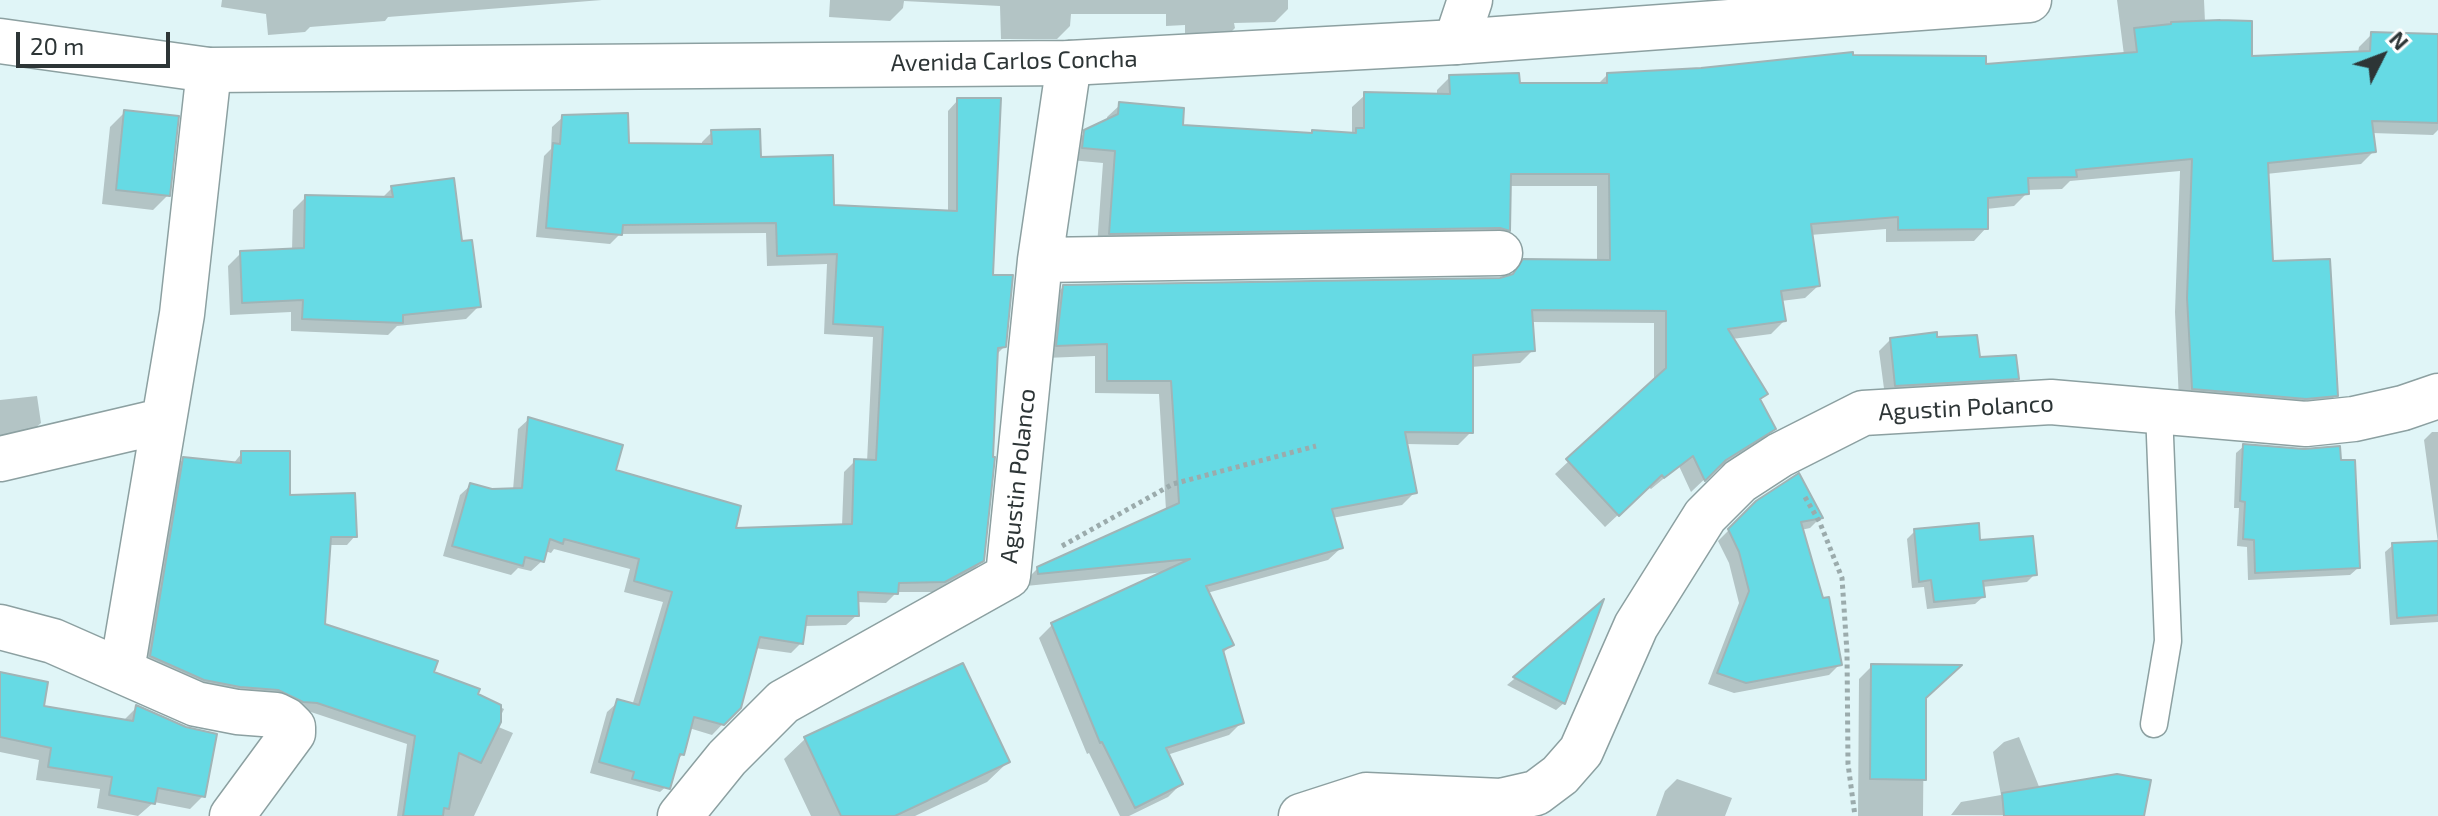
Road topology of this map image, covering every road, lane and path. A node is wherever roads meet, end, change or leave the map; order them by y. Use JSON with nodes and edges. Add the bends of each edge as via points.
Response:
{"nodes":[{"id":1,"x":1470,"y":0,"type":"edge"},
{"id":2,"x":2029,"y":0,"type":"edge"},
{"id":3,"x":0,"y":41,"type":"edge"},
{"id":4,"x":1456,"y":42,"type":"junction"},
{"id":5,"x":1069,"y":63,"type":"junction"},
{"id":6,"x":209,"y":70,"type":"junction"},
{"id":7,"x":1500,"y":253,"type":"dead end"},
{"id":8,"x":1040,"y":260,"type":"junction"},
{"id":9,"x":2438,"y":396,"type":"edge"},
{"id":10,"x":2159,"y":411,"type":"junction"},
{"id":11,"x":162,"y":421,"type":"junction"},
{"id":12,"x":1316,"y":446,"type":"dead end"},
{"id":13,"x":1780,"y":455,"type":"junction"},
{"id":14,"x":0,"y":459,"type":"edge"},
{"id":15,"x":1008,"y":576,"type":"junction"},
{"id":16,"x":0,"y":627,"type":"edge"},
{"id":17,"x":122,"y":670,"type":"junction"},
{"id":18,"x":2154,"y":724,"type":"dead end"},
{"id":19,"x":232,"y":816,"type":"edge"},
{"id":20,"x":680,"y":816,"type":"edge"},
{"id":21,"x":1301,"y":816,"type":"edge"},
{"id":22,"x":1855,"y":816,"type":"edge"}],
"edges":[{"from":1,"to":4,"type":"street"},
{"from":2,"to":4,"type":"street","name":"Avenida Carlos Concha"},
{"from":3,"to":6,"type":"street","name":"Avenida Carlos Concha"},
{"from":4,"to":5,"type":"street","name":"Avenida Carlos Concha"},
{"from":5,"to":6,"type":"street","name":"Avenida Carlos Concha"},
{"from":5,"to":8,"type":"street","name":"Agustin Polanco"},
{"from":6,"to":11,"type":"street","via":[[182,314]]},
{"from":7,"to":8,"type":"street"},
{"from":8,"to":15,"type":"street","name":"Agustin Polanco"},
{"from":9,"to":10,"type":"street","name":"Agustin Polanco","via":[[2354,419],[2306,424]]},
{"from":10,"to":13,"type":"street","name":"Agustin Polanco","via":[[2051,402],[1863,413]]},
{"from":10,"to":18,"type":"lane","via":[[2168,641]]},
{"from":11,"to":14,"type":"street"},
{"from":11,"to":17,"type":"street"},
{"from":12,"to":15,"type":"path","via":[[1173,484]]},
{"from":13,"to":21,"type":"street","name":"Agustin Polanco","via":[[1740,481],[1705,516],[1636,626],[1581,751],[1560,775],[1536,793],[1501,801],[1366,795]]},
{"from":13,"to":22,"type":"path","via":[[1820,523],[1842,578],[1848,764]]},
{"from":15,"to":20,"type":"street","name":"Agustin Polanco","via":[[783,702],[727,758]]},
{"from":16,"to":17,"type":"street","via":[[53,641]]},
{"from":17,"to":19,"type":"street","via":[[196,704],[276,715],[293,727],[288,742]]}]}
